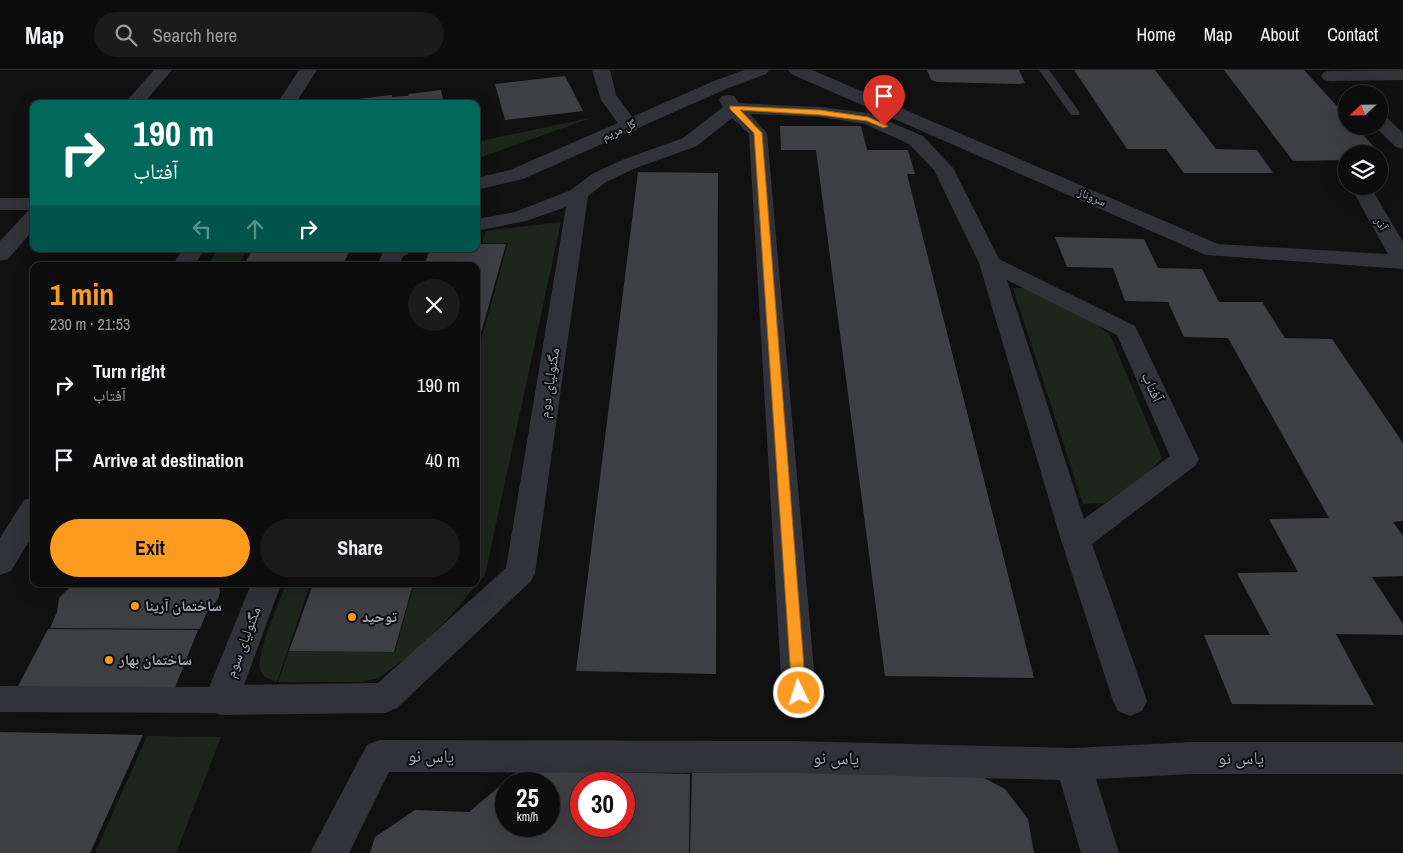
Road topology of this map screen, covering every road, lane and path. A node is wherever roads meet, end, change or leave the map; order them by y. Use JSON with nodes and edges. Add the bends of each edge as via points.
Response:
{"nodes":[{"id":1,"x":163,"y":70,"type":"edge"},
{"id":2,"x":308,"y":70,"type":"edge"},
{"id":3,"x":601,"y":70,"type":"edge"},
{"id":4,"x":760,"y":70,"type":"edge"},
{"id":5,"x":797,"y":70,"type":"edge"},
{"id":6,"x":1044,"y":70,"type":"edge"},
{"id":7,"x":1327,"y":73,"type":"edge"},
{"id":8,"x":1403,"y":75,"type":"edge"},
{"id":9,"x":720,"y":85,"type":"junction"},
{"id":10,"x":1340,"y":85,"type":"edge"},
{"id":11,"x":137,"y":100,"type":"edge"},
{"id":12,"x":289,"y":100,"type":"edge"},
{"id":13,"x":733,"y":108,"type":"junction"},
{"id":14,"x":1075,"y":113,"type":"dead end"},
{"id":15,"x":630,"y":126,"type":"junction"},
{"id":16,"x":1388,"y":129,"type":"edge"},
{"id":17,"x":1403,"y":143,"type":"edge"},
{"id":18,"x":480,"y":183,"type":"edge"},
{"id":19,"x":578,"y":194,"type":"junction"},
{"id":20,"x":1365,"y":195,"type":"edge"},
{"id":21,"x":0,"y":204,"type":"edge"},
{"id":22,"x":30,"y":204,"type":"edge"},
{"id":23,"x":30,"y":220,"type":"edge"},
{"id":24,"x":480,"y":224,"type":"edge"},
{"id":25,"x":0,"y":254,"type":"edge"},
{"id":26,"x":1403,"y":262,"type":"edge"},
{"id":27,"x":990,"y":263,"type":"junction"},
{"id":28,"x":30,"y":514,"type":"edge"},
{"id":29,"x":1076,"y":540,"type":"junction"},
{"id":30,"x":0,"y":562,"type":"edge"},
{"id":31,"x":265,"y":587,"type":"edge"},
{"id":32,"x":799,"y":693,"type":"dead end"},
{"id":33,"x":0,"y":699,"type":"edge"},
{"id":34,"x":221,"y":700,"type":"junction"},
{"id":35,"x":1130,"y":701,"type":"dead end"},
{"id":36,"x":1403,"y":758,"type":"edge"},
{"id":37,"x":1074,"y":764,"type":"junction"},
{"id":38,"x":329,"y":853,"type":"edge"},
{"id":39,"x":1100,"y":853,"type":"edge"}],
"edges":[{"from":1,"to":11,"type":"street"},
{"from":2,"to":12,"type":"street"},
{"from":3,"to":15,"type":"street","via":[[607,96]]},
{"from":4,"to":9,"type":"street","name":"گل مریم"},
{"from":5,"to":26,"type":"street","name":"سروناز","via":[[1214,250]]},
{"from":6,"to":14,"type":"lane"},
{"from":7,"to":8,"type":"street"},
{"from":7,"to":10,"type":"street"},
{"from":9,"to":13,"type":"street"},
{"from":9,"to":15,"type":"street","name":"گل مریم"},
{"from":13,"to":19,"type":"street","via":[[690,142],[614,171]]},
{"from":13,"to":27,"type":"street","via":[[820,112],[868,119],[916,140],[943,168]]},
{"from":13,"to":32,"type":"street","via":[[758,133]]},
{"from":15,"to":18,"type":"street","name":"گل مریم","via":[[516,175]]},
{"from":16,"to":17,"type":"street"},
{"from":19,"to":24,"type":"street","via":[[519,216]]},
{"from":19,"to":34,"type":"street","name":"مگنولیای دوم","via":[[520,573],[385,698]]},
{"from":20,"to":26,"type":"street","name":"آذر"},
{"from":21,"to":22,"type":"street"},
{"from":23,"to":25,"type":"street"},
{"from":27,"to":29,"type":"street"},
{"from":27,"to":29,"type":"street","name":"آفتاب","via":[[1127,331],[1185,458]]},
{"from":28,"to":30,"type":"street"},
{"from":29,"to":35,"type":"street"},
{"from":31,"to":34,"type":"street","name":"مگنولیای سوم"},
{"from":33,"to":34,"type":"street"},
{"from":36,"to":37,"type":"street","name":"یاس نو","via":[[1192,758]]},
{"from":37,"to":38,"type":"street","name":"یاس نو","via":[[793,756],[379,756]]},
{"from":37,"to":39,"type":"street"}]}
